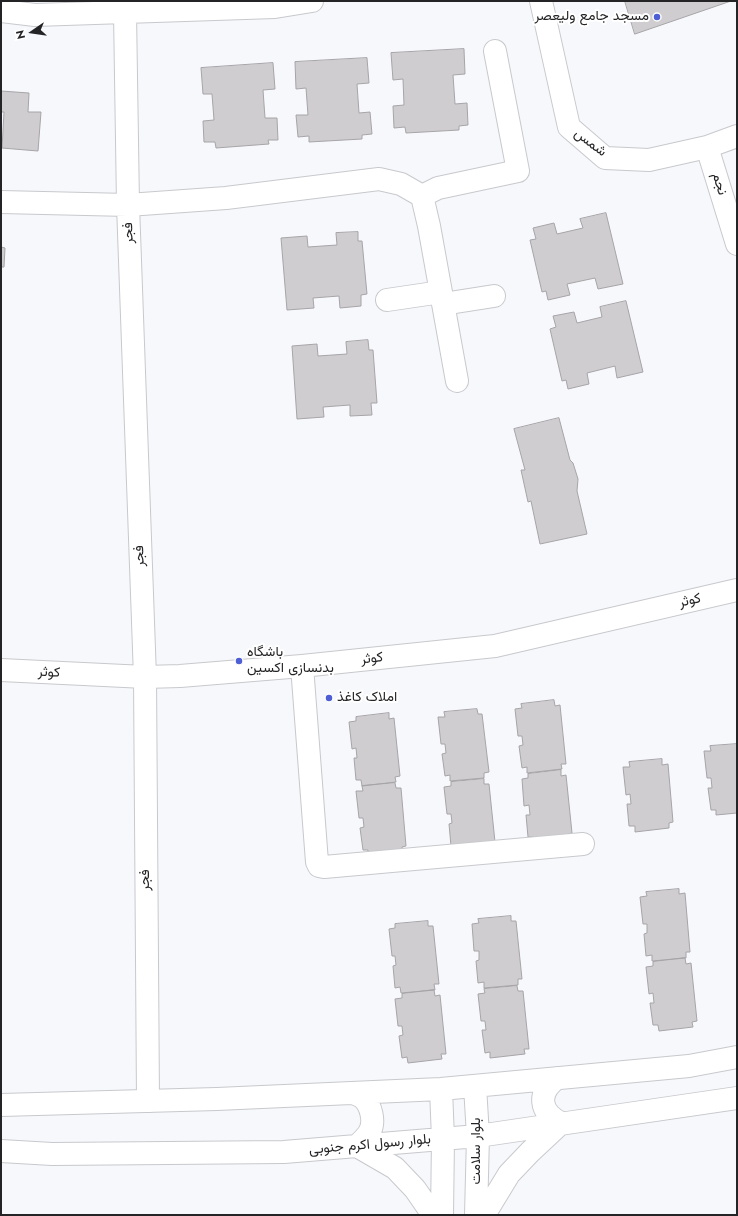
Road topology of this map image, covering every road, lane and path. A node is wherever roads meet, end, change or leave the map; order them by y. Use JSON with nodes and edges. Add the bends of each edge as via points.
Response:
{"nodes":[{"id":1,"x":312,"y":1,"type":"edge"},
{"id":2,"x":541,"y":1,"type":"edge"},
{"id":3,"x":72,"y":7,"type":"edge"},
{"id":4,"x":1,"y":11,"type":"edge"},
{"id":5,"x":125,"y":12,"type":"junction"},
{"id":6,"x":495,"y":51,"type":"dead end"},
{"id":7,"x":737,"y":136,"type":"edge"},
{"id":8,"x":707,"y":148,"type":"junction"},
{"id":9,"x":422,"y":196,"type":"junction"},
{"id":10,"x":1,"y":202,"type":"edge"},
{"id":11,"x":128,"y":205,"type":"junction"},
{"id":12,"x":737,"y":244,"type":"edge"},
{"id":13,"x":494,"y":296,"type":"dead end"},
{"id":14,"x":442,"y":298,"type":"junction"},
{"id":15,"x":387,"y":300,"type":"dead end"},
{"id":16,"x":457,"y":381,"type":"dead end"},
{"id":17,"x":737,"y":590,"type":"edge"},
{"id":18,"x":302,"y":666,"type":"junction"},
{"id":19,"x":1,"y":670,"type":"edge"},
{"id":20,"x":145,"y":677,"type":"junction"},
{"id":21,"x":584,"y":844,"type":"dead end"},
{"id":22,"x":737,"y":1056,"type":"edge"},
{"id":23,"x":557,"y":1078,"type":"junction"},
{"id":24,"x":475,"y":1086,"type":"junction"},
{"id":25,"x":441,"y":1089,"type":"junction"},
{"id":26,"x":354,"y":1093,"type":"junction"},
{"id":27,"x":737,"y":1098,"type":"edge"},
{"id":28,"x":148,"y":1101,"type":"junction"},
{"id":29,"x":1,"y":1105,"type":"edge"},
{"id":30,"x":561,"y":1123,"type":"junction"},
{"id":31,"x":478,"y":1136,"type":"junction"},
{"id":32,"x":443,"y":1139,"type":"junction"},
{"id":33,"x":357,"y":1146,"type":"junction"},
{"id":34,"x":1,"y":1151,"type":"edge"},
{"id":35,"x":433,"y":1215,"type":"edge"},
{"id":36,"x":442,"y":1215,"type":"edge"},
{"id":37,"x":476,"y":1215,"type":"edge"},
{"id":38,"x":484,"y":1215,"type":"edge"}],
"edges":[{"from":1,"to":5,"type":"street","via":[[275,7]]},
{"from":2,"to":8,"type":"street","name":"شمس","via":[[570,127],[605,158],[649,160]]},
{"from":3,"to":4,"type":"street","via":[[35,14]]},
{"from":3,"to":5,"type":"street"},
{"from":5,"to":11,"type":"street","name":"فجر"},
{"from":6,"to":9,"type":"street","via":[[518,171],[438,188]]},
{"from":7,"to":8,"type":"street","name":"شمس"},
{"from":8,"to":12,"type":"street","name":"نجم"},
{"from":9,"to":11,"type":"street","via":[[401,184],[379,179],[226,198]]},
{"from":9,"to":14,"type":"street"},
{"from":10,"to":11,"type":"street"},
{"from":11,"to":20,"type":"street","name":"فجر"},
{"from":13,"to":14,"type":"street"},
{"from":14,"to":15,"type":"street"},
{"from":14,"to":16,"type":"street"},
{"from":17,"to":18,"type":"street","name":"کوثر","via":[[495,646]]},
{"from":18,"to":20,"type":"street","name":"کوثر"},
{"from":18,"to":21,"type":"street","via":[[319,866]]},
{"from":19,"to":20,"type":"street","name":"کوثر"},
{"from":20,"to":28,"type":"street","name":"فجر"},
{"from":22,"to":23,"type":"street","via":[[689,1066]]},
{"from":23,"to":24,"type":"street"},
{"from":23,"to":30,"type":"street","via":[[544,1092],[543,1102],[546,1112],[552,1119]]},
{"from":24,"to":25,"type":"street"},
{"from":24,"to":31,"type":"street","name":"بلوار سلامت"},
{"from":25,"to":26,"type":"street"},
{"from":25,"to":32,"type":"street"},
{"from":26,"to":28,"type":"street"},
{"from":26,"to":33,"type":"street","via":[[370,1107],[372,1118],[371,1129]]},
{"from":27,"to":30,"type":"street","name":"بلوار رسول اکرم جنوبی"},
{"from":28,"to":29,"type":"street"},
{"from":30,"to":31,"type":"street","name":"بلوار رسول اکرم جنوبی"},
{"from":30,"to":38,"type":"street","via":[[509,1174]]},
{"from":31,"to":32,"type":"street","name":"بلوار رسول اکرم جنوبی"},
{"from":31,"to":37,"type":"street","name":"بلوار سلامت"},
{"from":32,"to":33,"type":"street","name":"بلوار رسول اکرم جنوبی"},
{"from":32,"to":36,"type":"street"},
{"from":33,"to":34,"type":"street","name":"بلوار رسول اکرم جنوبی","via":[[284,1152],[52,1154]]},
{"from":33,"to":35,"type":"street","via":[[394,1168]]}]}
